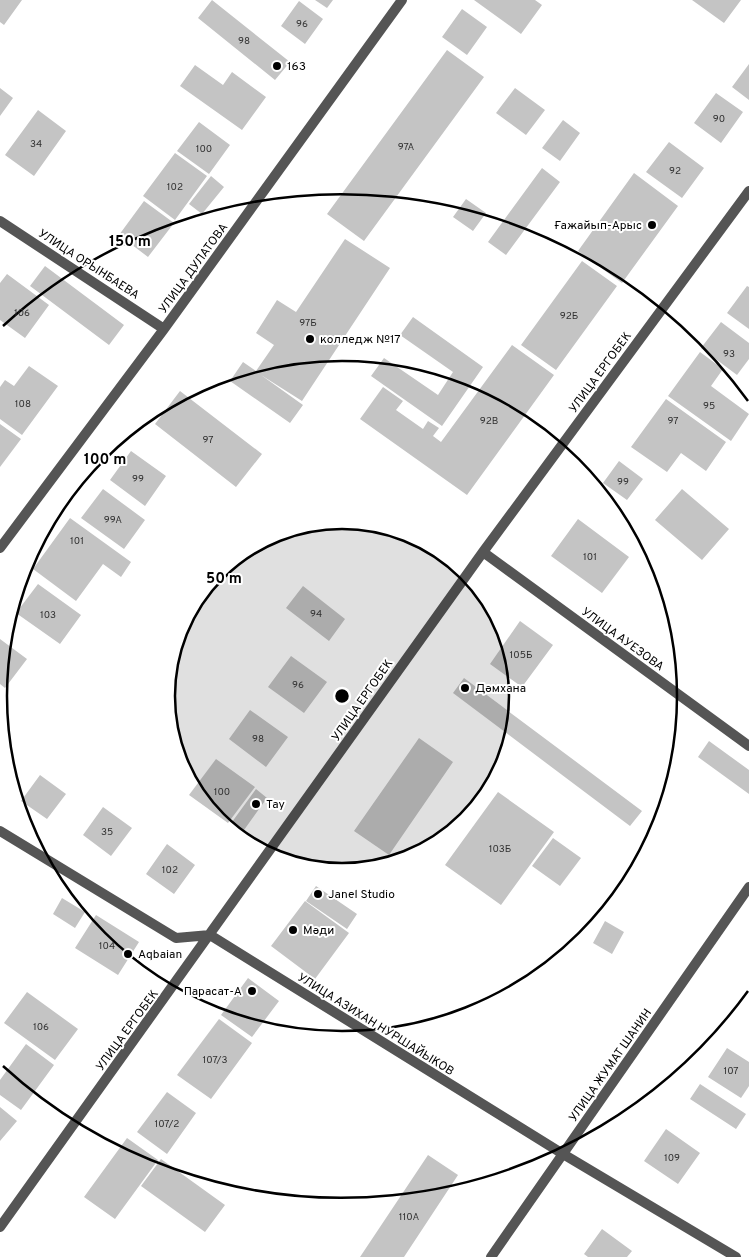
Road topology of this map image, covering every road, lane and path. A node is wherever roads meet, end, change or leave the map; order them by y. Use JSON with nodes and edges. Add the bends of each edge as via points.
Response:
{"nodes":[{"id":1,"x":402,"y":0,"type":"edge"},
{"id":2,"x":749,"y":192,"type":"edge"},
{"id":3,"x":0,"y":220,"type":"edge"},
{"id":4,"x":164,"y":329,"type":"junction"},
{"id":5,"x":0,"y":548,"type":"edge"},
{"id":6,"x":483,"y":552,"type":"junction"},
{"id":7,"x":749,"y":746,"type":"edge"},
{"id":8,"x":0,"y":830,"type":"edge"},
{"id":9,"x":749,"y":887,"type":"edge"},
{"id":10,"x":210,"y":935,"type":"junction"},
{"id":11,"x":563,"y":1154,"type":"junction"},
{"id":12,"x":0,"y":1227,"type":"edge"},
{"id":13,"x":491,"y":1257,"type":"edge"},
{"id":14,"x":736,"y":1257,"type":"edge"}],
"edges":[{"from":1,"to":4,"type":"street","name":"УЛИЦА ДУЛАТОВА"},
{"from":2,"to":6,"type":"street","name":"УЛИЦА ЕРГОБЕК"},
{"from":3,"to":4,"type":"street","name":"УЛИЦА ОРЫНБАЕВА"},
{"from":4,"to":5,"type":"street","name":"УЛИЦА ДУЛАТОВА"},
{"from":6,"to":7,"type":"street","name":"УЛИЦА АУЕЗОВА"},
{"from":6,"to":10,"type":"street","name":"УЛИЦА ЕРГОБЕК"},
{"from":8,"to":10,"type":"street","via":[[176,938]]},
{"from":9,"to":11,"type":"street","name":"УЛИЦА ЖУМАТ ШАНИН"},
{"from":10,"to":11,"type":"street","name":"УЛИЦА АЗИХАН НУРШАЙЫКОВ"},
{"from":10,"to":12,"type":"street","name":"УЛИЦА ЕРГОБЕК"},
{"from":11,"to":13,"type":"street","name":"УЛИЦА ЖУМАТ ШАНИН"},
{"from":11,"to":14,"type":"street","name":"УЛИЦА АЗИХАН НУРШАЙЫКОВ"}]}
